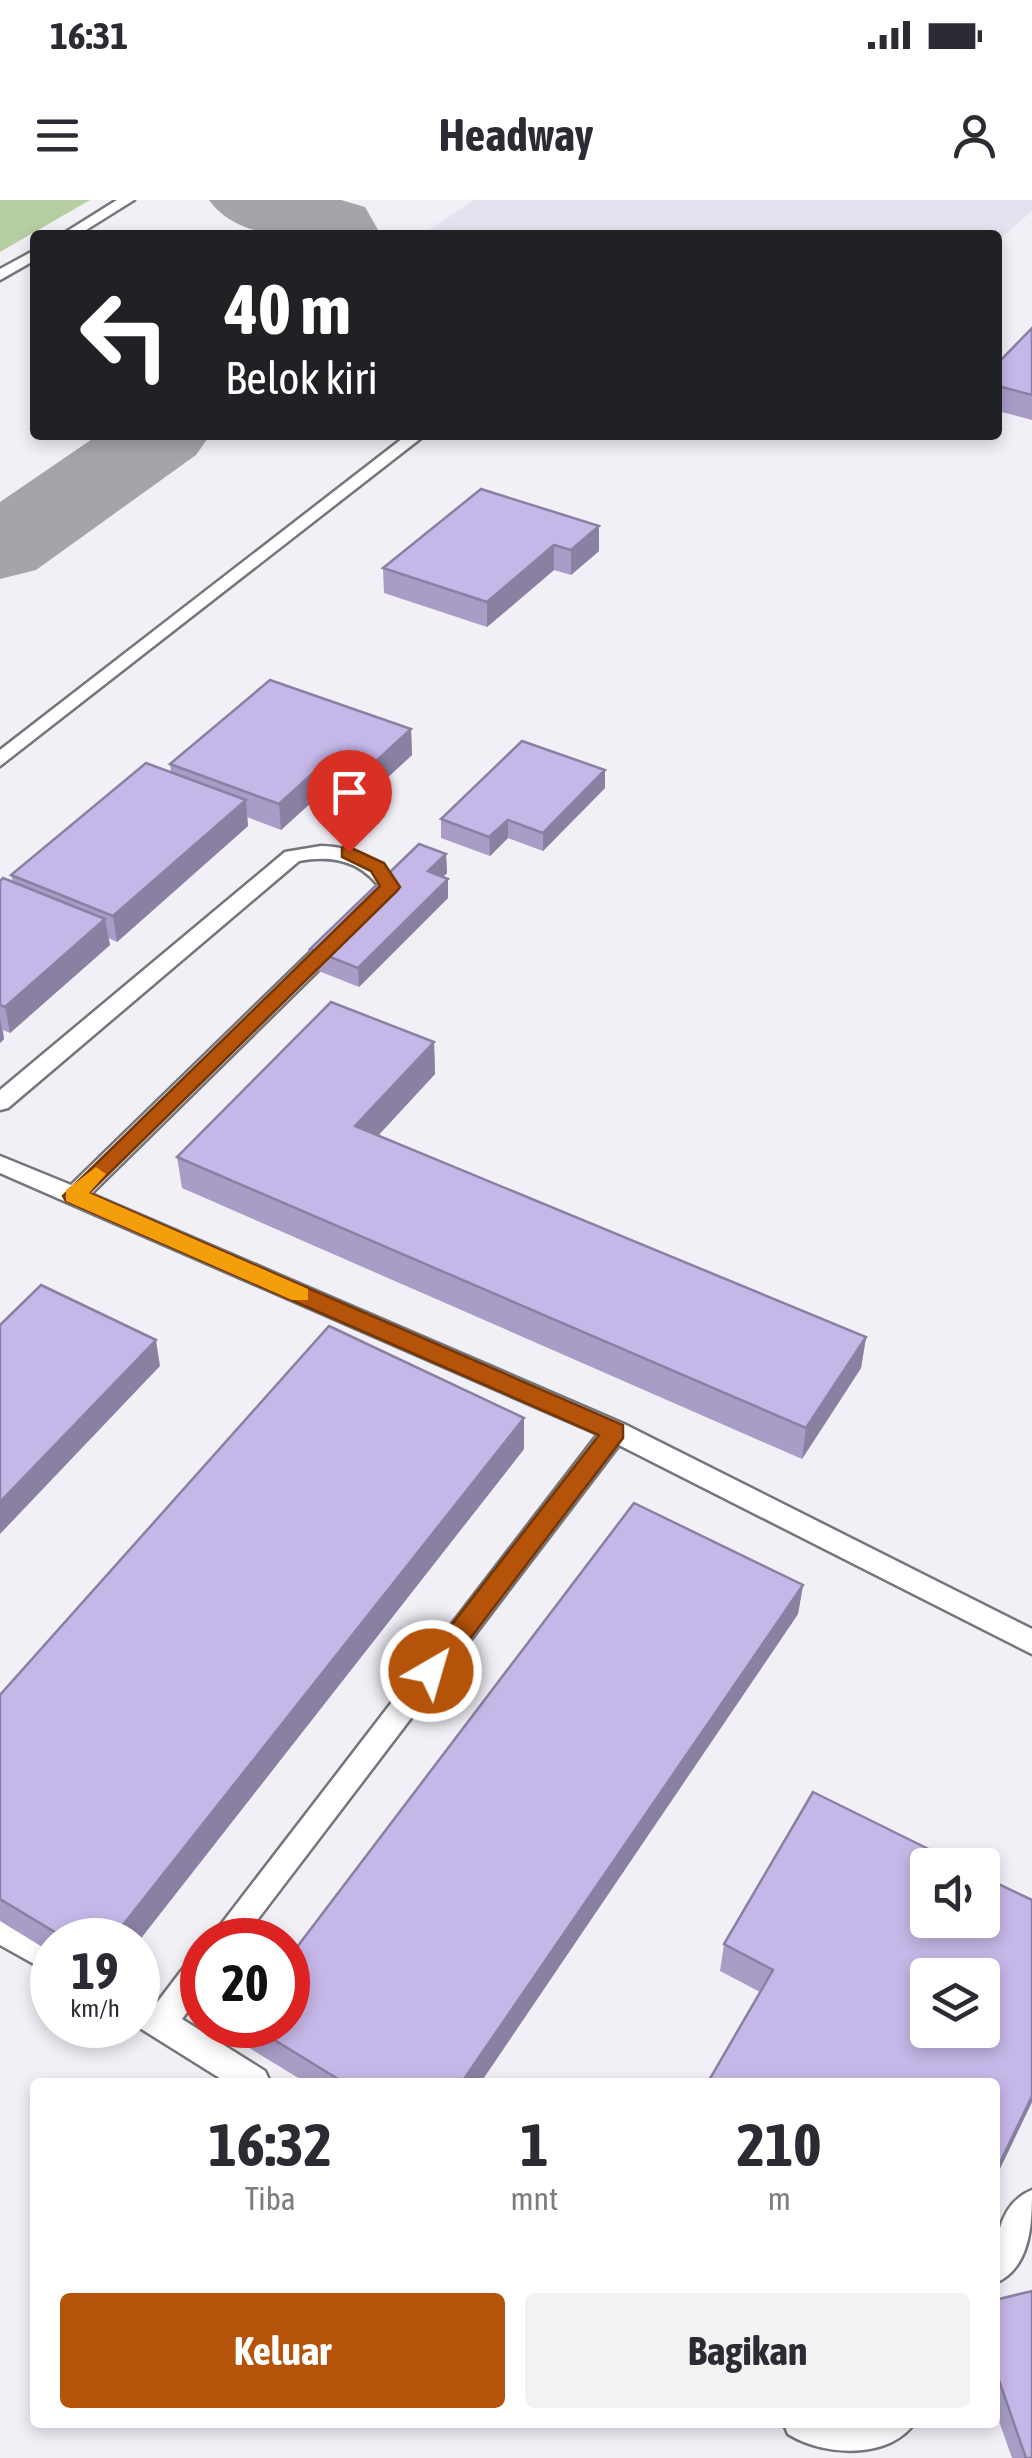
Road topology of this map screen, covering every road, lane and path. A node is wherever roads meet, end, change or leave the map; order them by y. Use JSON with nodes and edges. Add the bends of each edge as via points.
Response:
{"nodes":[{"id":1,"x":127,"y":200,"type":"edge"},
{"id":2,"x":76,"y":230,"type":"edge"},
{"id":3,"x":30,"y":257,"type":"edge"},
{"id":4,"x":0,"y":275,"type":"edge"},
{"id":5,"x":411,"y":440,"type":"edge"},
{"id":6,"x":0,"y":760,"type":"edge"},
{"id":7,"x":0,"y":1102,"type":"edge"},
{"id":8,"x":0,"y":1164,"type":"edge"},
{"id":9,"x":74,"y":1196,"type":"junction"},
{"id":10,"x":614,"y":1432,"type":"junction"},
{"id":11,"x":1032,"y":1642,"type":"edge"},
{"id":12,"x":241,"y":1918,"type":"edge"},
{"id":13,"x":0,"y":1929,"type":"edge"},
{"id":14,"x":30,"y":1947,"type":"edge"},
{"id":15,"x":180,"y":1988,"type":"edge"},
{"id":16,"x":160,"y":2007,"type":"edge"},
{"id":17,"x":160,"y":2024,"type":"edge"},
{"id":18,"x":248,"y":2078,"type":"edge"},
{"id":19,"x":1032,"y":2206,"type":"edge"},
{"id":20,"x":1000,"y":2258,"type":"edge"},
{"id":21,"x":809,"y":2428,"type":"edge"},
{"id":22,"x":891,"y":2428,"type":"edge"}],
"edges":[{"from":1,"to":2,"type":"lane"},
{"from":3,"to":4,"type":"lane"},
{"from":5,"to":6,"type":"lane"},
{"from":7,"to":9,"type":"lane","via":[[292,856],[349,852],[377,867],[390,887]]},
{"from":8,"to":9,"type":"lane"},
{"from":9,"to":10,"type":"lane"},
{"from":10,"to":11,"type":"lane"},
{"from":10,"to":12,"type":"lane"},
{"from":13,"to":14,"type":"lane"},
{"from":15,"to":16,"type":"lane"},
{"from":17,"to":18,"type":"lane"},
{"from":19,"to":20,"type":"lane"},
{"from":21,"to":22,"type":"lane","via":[[853,2446],[874,2443]]}]}
